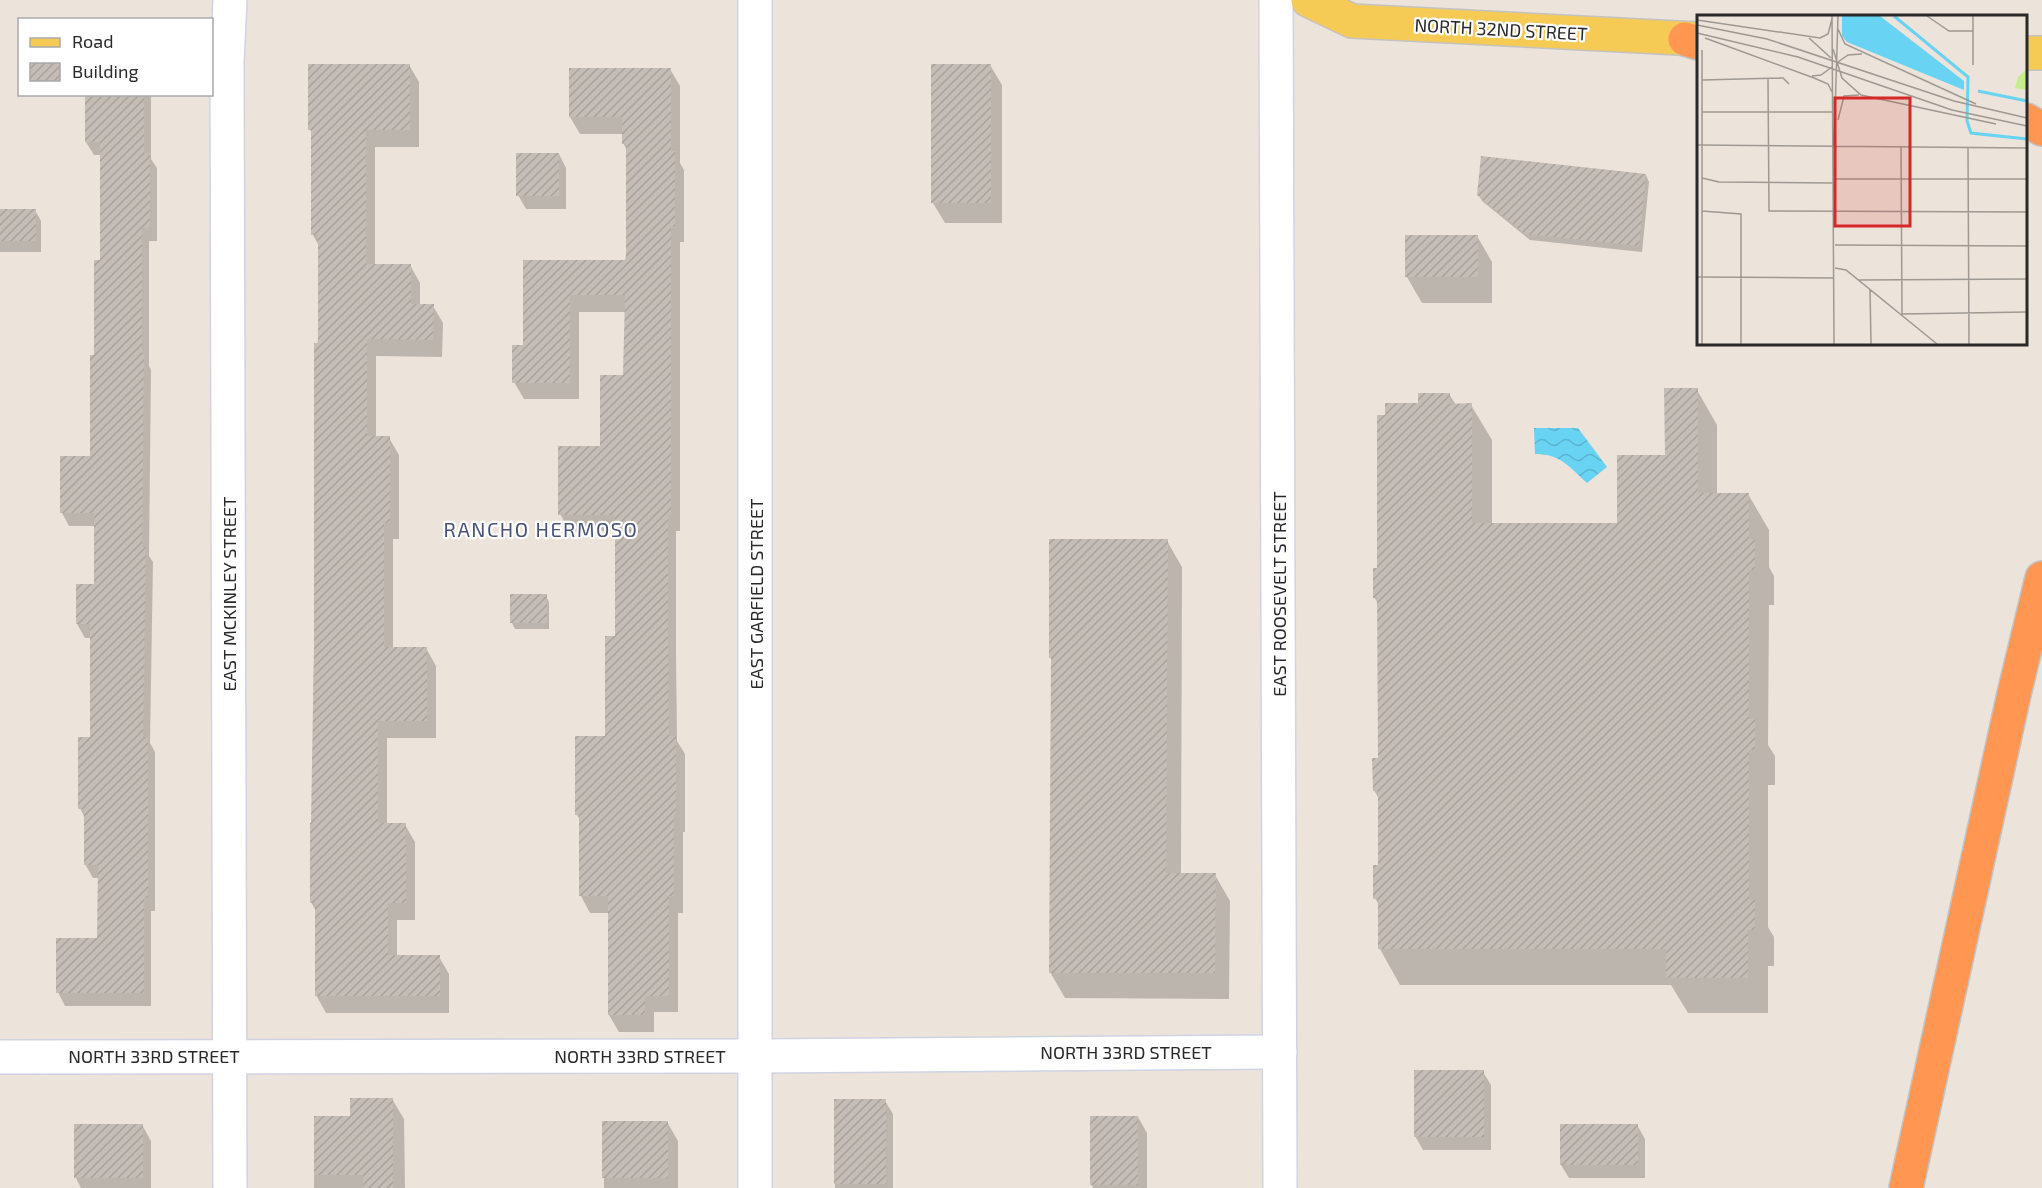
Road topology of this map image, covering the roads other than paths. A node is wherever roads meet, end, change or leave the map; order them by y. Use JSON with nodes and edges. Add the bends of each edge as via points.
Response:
{"nodes":[{"id":1,"x":230,"y":0,"type":"edge"},
{"id":2,"x":755,"y":0,"type":"edge"},
{"id":3,"x":1276,"y":0,"type":"edge"},
{"id":4,"x":1308,"y":0,"type":"edge"},
{"id":5,"x":1694,"y":41,"type":"edge"},
{"id":6,"x":2027,"y":121,"type":"edge"},
{"id":7,"x":2042,"y":129,"type":"edge"},
{"id":8,"x":2042,"y":578,"type":"edge"},
{"id":9,"x":1280,"y":1052,"type":"junction"},
{"id":10,"x":0,"y":1056,"type":"edge"},
{"id":11,"x":230,"y":1056,"type":"junction"},
{"id":12,"x":756,"y":1056,"type":"junction"},
{"id":13,"x":230,"y":1188,"type":"edge"},
{"id":14,"x":755,"y":1188,"type":"edge"},
{"id":15,"x":1280,"y":1188,"type":"edge"},
{"id":16,"x":1906,"y":1188,"type":"edge"}],
"edges":[{"from":1,"to":11,"type":"street","name":"EAST MCKINLEY STREET"},
{"from":2,"to":12,"type":"street","name":"EAST GARFIELD STREET"},
{"from":3,"to":9,"type":"street","name":"EAST ROOSEVELT STREET"},
{"from":4,"to":5,"type":"main road","name":"NORTH 32ND STREET","via":[[1352,21]]},
{"from":6,"to":7,"type":"highway"},
{"from":8,"to":16,"type":"highway"},
{"from":9,"to":12,"type":"street","name":"NORTH 33RD STREET"},
{"from":9,"to":15,"type":"street","name":"EAST ROOSEVELT STREET"},
{"from":10,"to":11,"type":"street","name":"NORTH 33RD STREET"},
{"from":11,"to":12,"type":"street","name":"NORTH 33RD STREET"},
{"from":11,"to":13,"type":"street","name":"EAST MCKINLEY STREET"},
{"from":12,"to":14,"type":"street","name":"EAST GARFIELD STREET"}]}
